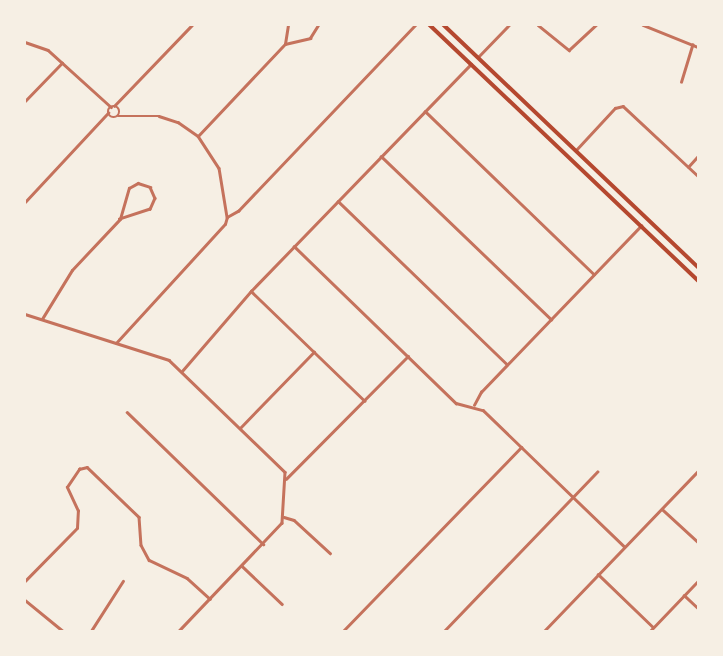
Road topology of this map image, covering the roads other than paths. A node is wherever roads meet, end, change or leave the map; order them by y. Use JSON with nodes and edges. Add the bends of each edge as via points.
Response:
{"nodes":[{"id":1,"x":192,"y":25,"type":"edge"},
{"id":2,"x":288,"y":25,"type":"edge"},
{"id":3,"x":318,"y":25,"type":"edge"},
{"id":4,"x":414,"y":25,"type":"edge"},
{"id":5,"x":430,"y":25,"type":"edge"},
{"id":6,"x":444,"y":25,"type":"edge"},
{"id":7,"x":509,"y":25,"type":"edge"},
{"id":8,"x":538,"y":25,"type":"edge"},
{"id":9,"x":596,"y":25,"type":"edge"},
{"id":10,"x":643,"y":25,"type":"edge"},
{"id":11,"x":25,"y":42,"type":"edge"},
{"id":12,"x":285,"y":44,"type":"junction"},
{"id":13,"x":692,"y":45,"type":"junction"},
{"id":14,"x":698,"y":48,"type":"edge"},
{"id":15,"x":478,"y":58,"type":"junction"},
{"id":16,"x":62,"y":63,"type":"junction"},
{"id":17,"x":471,"y":64,"type":"junction"},
{"id":18,"x":681,"y":82,"type":"dead end"},
{"id":19,"x":124,"y":98,"type":"junction"},
{"id":20,"x":103,"y":101,"type":"junction"},
{"id":21,"x":25,"y":102,"type":"edge"},
{"id":22,"x":113,"y":106,"type":"junction"},
{"id":23,"x":108,"y":109,"type":"junction"},
{"id":24,"x":119,"y":109,"type":"junction"},
{"id":25,"x":425,"y":111,"type":"junction"},
{"id":26,"x":108,"y":113,"type":"junction"},
{"id":27,"x":130,"y":115,"type":"junction"},
{"id":28,"x":118,"y":116,"type":"junction"},
{"id":29,"x":112,"y":117,"type":"junction"},
{"id":30,"x":102,"y":121,"type":"junction"},
{"id":31,"x":198,"y":136,"type":"junction"},
{"id":32,"x":576,"y":150,"type":"junction"},
{"id":33,"x":381,"y":156,"type":"junction"},
{"id":34,"x":698,"y":156,"type":"edge"},
{"id":35,"x":688,"y":167,"type":"junction"},
{"id":36,"x":698,"y":176,"type":"edge"},
{"id":37,"x":338,"y":201,"type":"junction"},
{"id":38,"x":25,"y":202,"type":"edge"},
{"id":39,"x":226,"y":217,"type":"junction"},
{"id":40,"x":120,"y":219,"type":"junction"},
{"id":41,"x":648,"y":219,"type":"junction"},
{"id":42,"x":641,"y":226,"type":"junction"},
{"id":43,"x":294,"y":246,"type":"junction"},
{"id":44,"x":698,"y":267,"type":"edge"},
{"id":45,"x":594,"y":274,"type":"junction"},
{"id":46,"x":698,"y":280,"type":"edge"},
{"id":47,"x":251,"y":291,"type":"junction"},
{"id":48,"x":25,"y":314,"type":"edge"},
{"id":49,"x":42,"y":319,"type":"junction"},
{"id":50,"x":551,"y":319,"type":"junction"},
{"id":51,"x":116,"y":343,"type":"junction"},
{"id":52,"x":314,"y":352,"type":"junction"},
{"id":53,"x":408,"y":356,"type":"junction"},
{"id":54,"x":507,"y":364,"type":"junction"},
{"id":55,"x":182,"y":371,"type":"junction"},
{"id":56,"x":365,"y":401,"type":"junction"},
{"id":57,"x":474,"y":405,"type":"junction"},
{"id":58,"x":126,"y":412,"type":"dead end"},
{"id":59,"x":240,"y":428,"type":"junction"},
{"id":60,"x":521,"y":447,"type":"junction"},
{"id":61,"x":698,"y":471,"type":"edge"},
{"id":62,"x":597,"y":472,"type":"dead end"},
{"id":63,"x":286,"y":479,"type":"junction"},
{"id":64,"x":573,"y":497,"type":"junction"},
{"id":65,"x":662,"y":509,"type":"junction"},
{"id":66,"x":284,"y":517,"type":"junction"},
{"id":67,"x":698,"y":542,"type":"edge"},
{"id":68,"x":263,"y":544,"type":"junction"},
{"id":69,"x":624,"y":546,"type":"junction"},
{"id":70,"x":330,"y":553,"type":"dead end"},
{"id":71,"x":242,"y":566,"type":"junction"},
{"id":72,"x":598,"y":574,"type":"junction"},
{"id":73,"x":25,"y":581,"type":"edge"},
{"id":74,"x":123,"y":581,"type":"dead end"},
{"id":75,"x":698,"y":581,"type":"edge"},
{"id":76,"x":684,"y":595,"type":"junction"},
{"id":77,"x":210,"y":599,"type":"junction"},
{"id":78,"x":25,"y":600,"type":"edge"},
{"id":79,"x":282,"y":604,"type":"dead end"},
{"id":80,"x":698,"y":608,"type":"edge"},
{"id":81,"x":653,"y":627,"type":"junction"},
{"id":82,"x":63,"y":631,"type":"edge"},
{"id":83,"x":91,"y":631,"type":"edge"},
{"id":84,"x":179,"y":631,"type":"edge"},
{"id":85,"x":343,"y":631,"type":"edge"},
{"id":86,"x":444,"y":631,"type":"edge"},
{"id":87,"x":544,"y":631,"type":"edge"},
{"id":88,"x":650,"y":631,"type":"edge"}],
"edges":[{"from":1,"to":19,"type":"street"},
{"from":2,"to":12,"type":"street"},
{"from":3,"to":12,"type":"street","via":[[310,38]]},
{"from":4,"to":39,"type":"street","via":[[238,211]]},
{"from":5,"to":17,"type":"main road"},
{"from":6,"to":15,"type":"main road"},
{"from":7,"to":15,"type":"street"},
{"from":8,"to":9,"type":"street","via":[[569,50]]},
{"from":10,"to":13,"type":"street"},
{"from":11,"to":16,"type":"street","via":[[48,50]]},
{"from":12,"to":31,"type":"street"},
{"from":13,"to":14,"type":"street"},
{"from":13,"to":18,"type":"street"},
{"from":15,"to":32,"type":"main road"},
{"from":16,"to":20,"type":"street"},
{"from":16,"to":21,"type":"street"},
{"from":17,"to":25,"type":"street"},
{"from":17,"to":42,"type":"main road"},
{"from":19,"to":22,"type":"street"},
{"from":19,"to":24,"type":"street"},
{"from":20,"to":22,"type":"street"},
{"from":20,"to":23,"type":"street"},
{"from":22,"to":23,"type":"street"},
{"from":22,"to":24,"type":"street"},
{"from":23,"to":26,"type":"street"},
{"from":24,"to":27,"type":"street"},
{"from":24,"to":28,"type":"street"},
{"from":25,"to":33,"type":"street"},
{"from":25,"to":45,"type":"street"},
{"from":26,"to":29,"type":"street"},
{"from":26,"to":30,"type":"street"},
{"from":27,"to":28,"type":"street"},
{"from":27,"to":31,"type":"street","via":[[170,119]]},
{"from":28,"to":29,"type":"street"},
{"from":29,"to":30,"type":"street"},
{"from":30,"to":38,"type":"street"},
{"from":31,"to":39,"type":"street","via":[[219,168]]},
{"from":32,"to":35,"type":"street","via":[[615,108],[622,106]]},
{"from":32,"to":41,"type":"main road"},
{"from":33,"to":37,"type":"street"},
{"from":33,"to":50,"type":"street"},
{"from":34,"to":35,"type":"street"},
{"from":35,"to":36,"type":"street"},
{"from":37,"to":43,"type":"street"},
{"from":37,"to":54,"type":"street"},
{"from":39,"to":51,"type":"street","via":[[225,224]]},
{"from":40,"to":40,"type":"street","via":[[129,188],[138,183],[150,187],[155,198],[150,209]]},
{"from":40,"to":49,"type":"street","via":[[72,270]]},
{"from":41,"to":42,"type":"main road"},
{"from":41,"to":44,"type":"main road"},
{"from":42,"to":45,"type":"street"},
{"from":42,"to":46,"type":"main road"},
{"from":43,"to":47,"type":"street"},
{"from":43,"to":53,"type":"street"},
{"from":45,"to":50,"type":"street"},
{"from":47,"to":52,"type":"street"},
{"from":47,"to":55,"type":"street"},
{"from":48,"to":49,"type":"street"},
{"from":49,"to":51,"type":"street"},
{"from":50,"to":54,"type":"street"},
{"from":51,"to":55,"type":"street","via":[[169,360]]},
{"from":52,"to":56,"type":"street"},
{"from":52,"to":59,"type":"street"},
{"from":53,"to":56,"type":"street"},
{"from":53,"to":57,"type":"street","via":[[458,404]]},
{"from":54,"to":57,"type":"street","via":[[481,392]]},
{"from":55,"to":59,"type":"street"},
{"from":56,"to":63,"type":"street"},
{"from":57,"to":60,"type":"street"},
{"from":58,"to":68,"type":"street"},
{"from":59,"to":63,"type":"street","via":[[283,470]]},
{"from":60,"to":64,"type":"street"},
{"from":60,"to":85,"type":"street"},
{"from":61,"to":65,"type":"street"},
{"from":62,"to":64,"type":"street"},
{"from":63,"to":66,"type":"street"},
{"from":64,"to":69,"type":"street"},
{"from":64,"to":86,"type":"street"},
{"from":65,"to":67,"type":"street"},
{"from":65,"to":69,"type":"street"},
{"from":66,"to":68,"type":"street"},
{"from":66,"to":70,"type":"street","via":[[294,520]]},
{"from":68,"to":71,"type":"street"},
{"from":69,"to":72,"type":"street"},
{"from":71,"to":77,"type":"street"},
{"from":71,"to":79,"type":"street"},
{"from":72,"to":81,"type":"street"},
{"from":72,"to":87,"type":"street"},
{"from":73,"to":77,"type":"street","via":[[77,528],[78,511],[67,487],[79,469],[87,467],[139,516],[141,545],[149,560],[189,579]]},
{"from":74,"to":83,"type":"street"},
{"from":75,"to":76,"type":"street"},
{"from":76,"to":80,"type":"street"},
{"from":76,"to":81,"type":"street"},
{"from":77,"to":84,"type":"street"},
{"from":78,"to":82,"type":"street"},
{"from":81,"to":88,"type":"street"}]}
